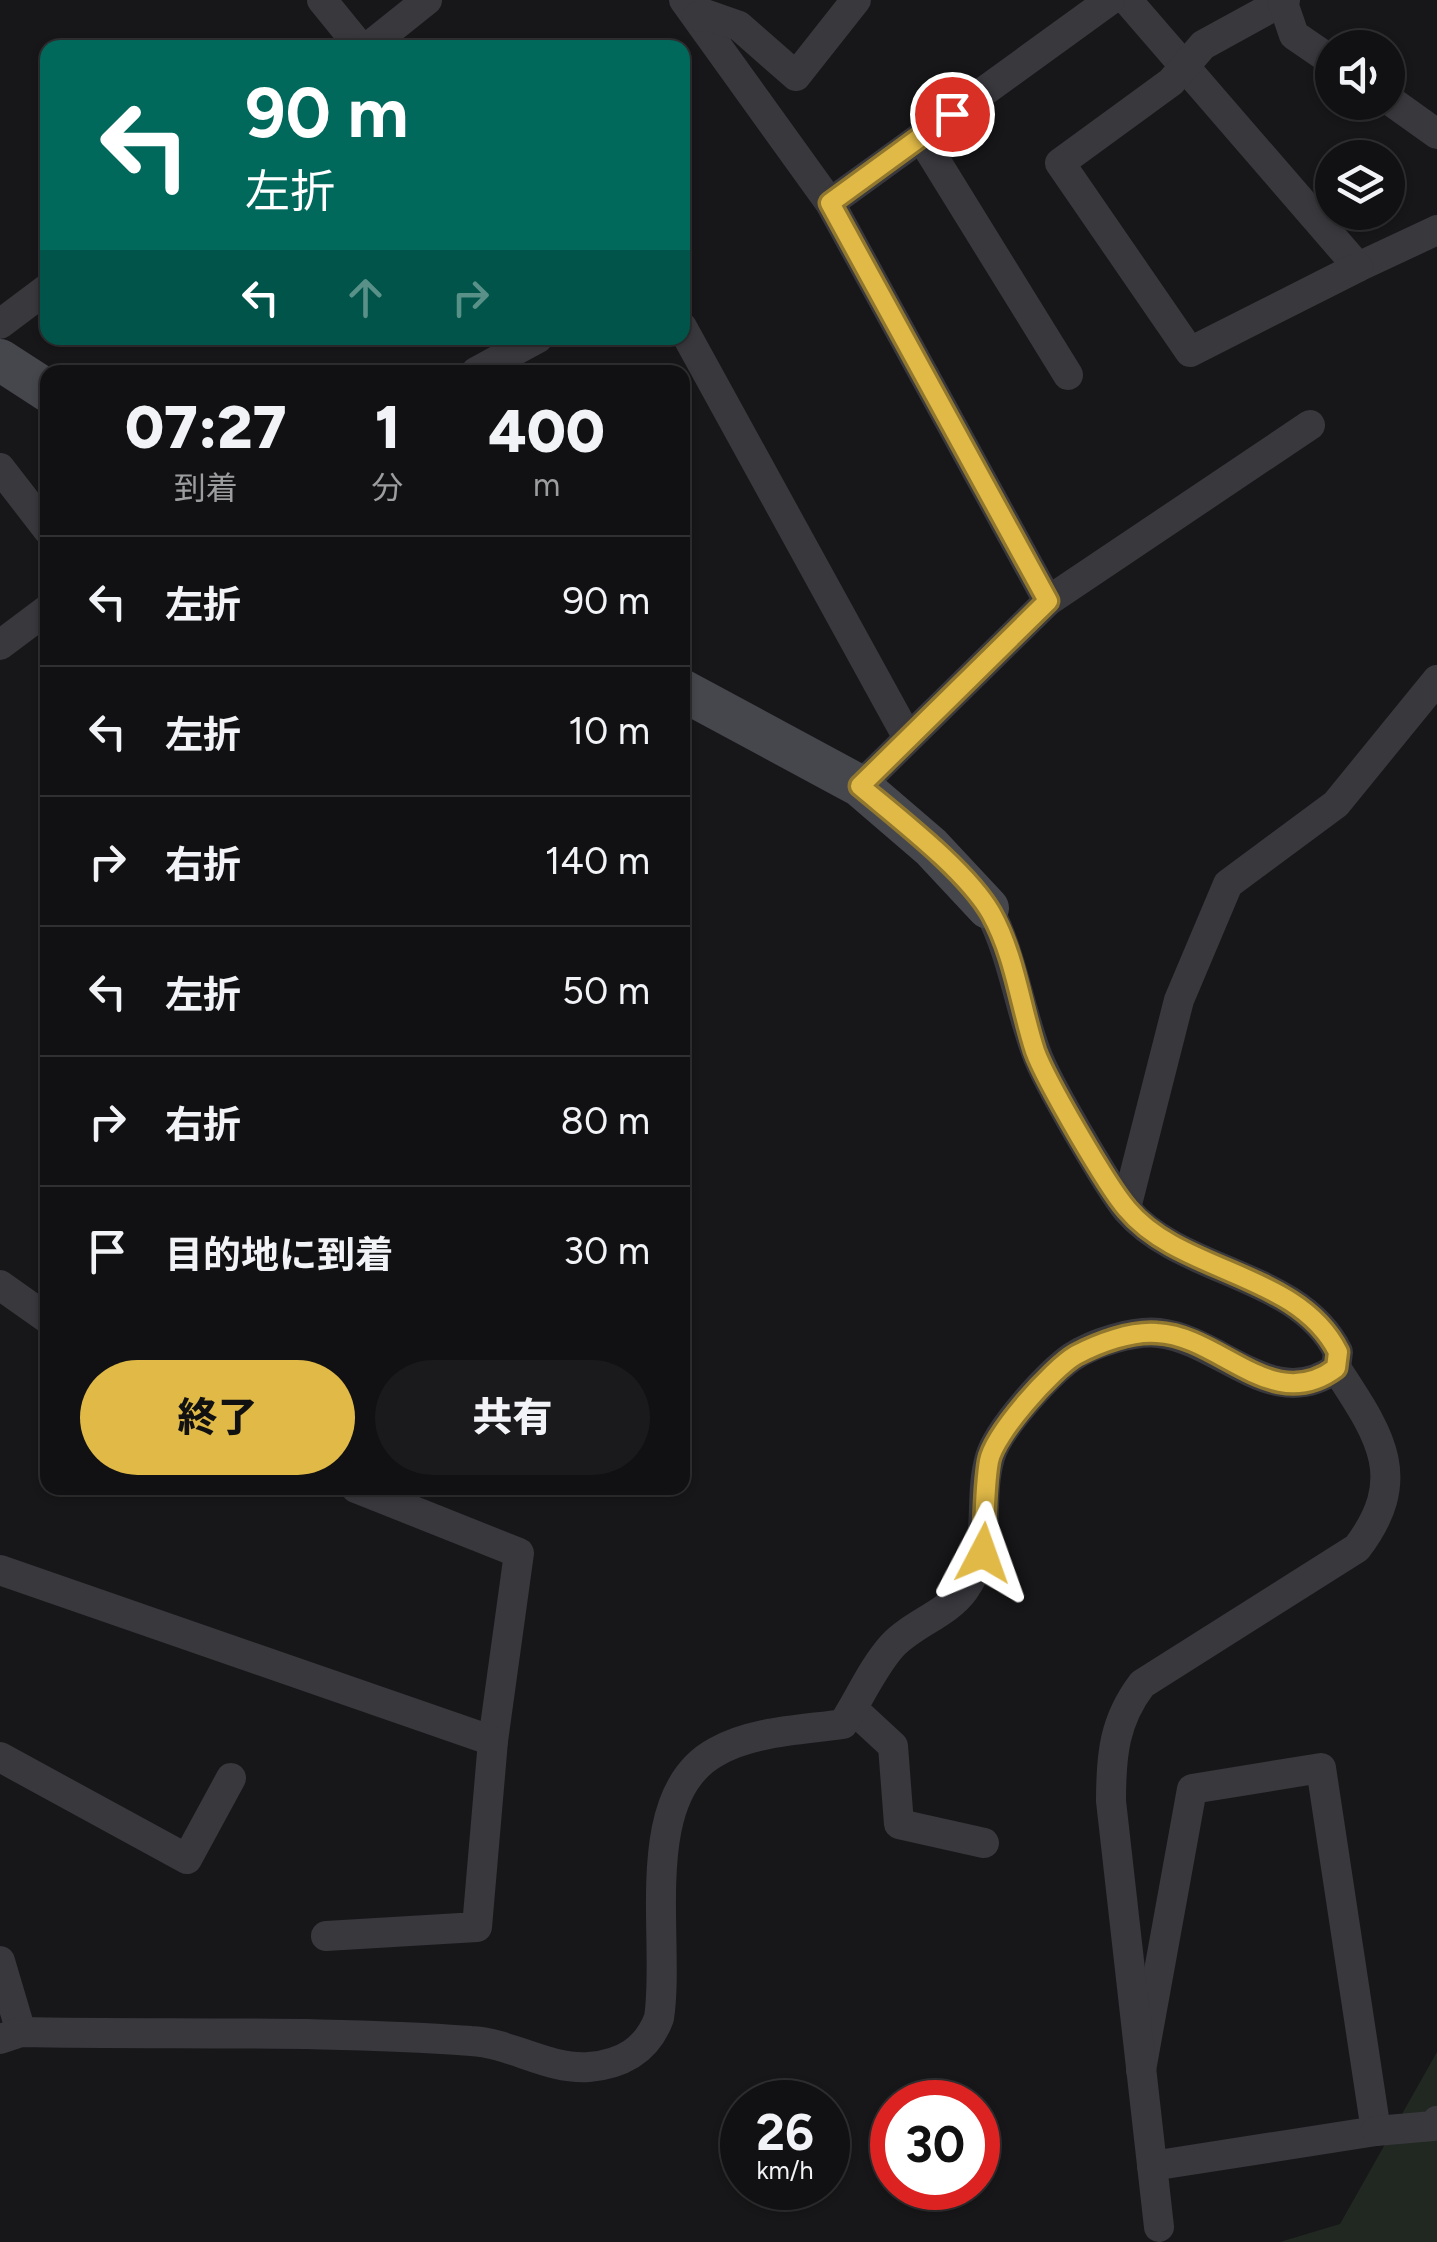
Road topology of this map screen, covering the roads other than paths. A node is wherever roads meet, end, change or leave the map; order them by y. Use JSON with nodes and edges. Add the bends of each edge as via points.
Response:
{"nodes":[{"id":1,"x":322,"y":0,"type":"edge"},
{"id":2,"x":428,"y":0,"type":"edge"},
{"id":3,"x":856,"y":0,"type":"edge"},
{"id":4,"x":1110,"y":0,"type":"edge"},
{"id":5,"x":1127,"y":0,"type":"edge"},
{"id":6,"x":1284,"y":1,"type":"edge"},
{"id":7,"x":690,"y":9,"type":"edge"},
{"id":8,"x":357,"y":40,"type":"edge"},
{"id":9,"x":375,"y":40,"type":"edge"},
{"id":10,"x":1315,"y":49,"type":"edge"},
{"id":11,"x":1186,"y":65,"type":"junction"},
{"id":12,"x":1405,"y":112,"type":"edge"},
{"id":13,"x":1437,"y":134,"type":"edge"},
{"id":14,"x":921,"y":137,"type":"junction"},
{"id":15,"x":830,"y":203,"type":"junction"},
{"id":16,"x":1437,"y":230,"type":"edge"},
{"id":17,"x":1358,"y":267,"type":"junction"},
{"id":18,"x":40,"y":294,"type":"edge"},
{"id":19,"x":0,"y":324,"type":"edge"},
{"id":20,"x":690,"y":342,"type":"edge"},
{"id":21,"x":525,"y":345,"type":"edge"},
{"id":22,"x":0,"y":360,"type":"edge"},
{"id":23,"x":489,"y":365,"type":"edge"},
{"id":24,"x":1068,"y":375,"type":"dead end"},
{"id":25,"x":40,"y":386,"type":"edge"},
{"id":26,"x":1310,"y":426,"type":"dead end"},
{"id":27,"x":0,"y":468,"type":"edge"},
{"id":28,"x":40,"y":520,"type":"edge"},
{"id":29,"x":1048,"y":601,"type":"junction"},
{"id":30,"x":40,"y":615,"type":"edge"},
{"id":31,"x":0,"y":645,"type":"edge"},
{"id":32,"x":1437,"y":680,"type":"edge"},
{"id":33,"x":690,"y":694,"type":"edge"},
{"id":34,"x":908,"y":738,"type":"junction"},
{"id":35,"x":860,"y":786,"type":"junction"},
{"id":36,"x":988,"y":908,"type":"joint"},
{"id":37,"x":1126,"y":1208,"type":"junction"},
{"id":38,"x":0,"y":1285,"type":"edge"},
{"id":39,"x":40,"y":1313,"type":"edge"},
{"id":40,"x":1336,"y":1368,"type":"junction"},
{"id":41,"x":373,"y":1495,"type":"edge"},
{"id":42,"x":0,"y":1570,"type":"edge"},
{"id":43,"x":853,"y":1709,"type":"junction"},
{"id":44,"x":493,"y":1741,"type":"junction"},
{"id":45,"x":0,"y":1757,"type":"edge"},
{"id":46,"x":231,"y":1778,"type":"dead end"},
{"id":47,"x":984,"y":1843,"type":"dead end"},
{"id":48,"x":326,"y":1936,"type":"dead end"},
{"id":49,"x":0,"y":1961,"type":"edge"},
{"id":50,"x":10,"y":2036,"type":"edge"},
{"id":51,"x":1140,"y":2070,"type":"junction"},
{"id":52,"x":1437,"y":2121,"type":"edge"},
{"id":53,"x":1376,"y":2131,"type":"junction"},
{"id":54,"x":1152,"y":2166,"type":"junction"},
{"id":55,"x":1159,"y":2227,"type":"dead end"}],
"edges":[{"from":1,"to":8,"type":"street"},
{"from":2,"to":9,"type":"street"},
{"from":3,"to":7,"type":"street","via":[[796,76],[739,26]]},
{"from":4,"to":14,"type":"street"},
{"from":5,"to":11,"type":"street"},
{"from":6,"to":10,"type":"street","via":[[1294,35]]},
{"from":6,"to":11,"type":"street","via":[[1203,45]]},
{"from":7,"to":15,"type":"street"},
{"from":11,"to":17,"type":"street"},
{"from":11,"to":17,"type":"street","via":[[1060,162],[1190,352]]},
{"from":12,"to":13,"type":"street"},
{"from":14,"to":15,"type":"street"},
{"from":14,"to":24,"type":"street"},
{"from":15,"to":29,"type":"street"},
{"from":16,"to":17,"type":"street"},
{"from":18,"to":19,"type":"street"},
{"from":20,"to":34,"type":"street"},
{"from":21,"to":23,"type":"street"},
{"from":22,"to":25,"type":"street"},
{"from":26,"to":29,"type":"street"},
{"from":27,"to":28,"type":"street"},
{"from":29,"to":34,"type":"street"},
{"from":30,"to":31,"type":"street"},
{"from":32,"to":37,"type":"street","via":[[1336,804],[1228,884],[1179,1000]]},
{"from":33,"to":35,"type":"street"},
{"from":34,"to":35,"type":"street"},
{"from":35,"to":36,"type":"street"},
{"from":36,"to":37,"type":"street","via":[[1008,945],[1037,1056]]},
{"from":37,"to":40,"type":"street","via":[[1152,1234],[1317,1321],[1338,1352]]},
{"from":38,"to":39,"type":"street"},
{"from":40,"to":43,"type":"street","via":[[1322,1378],[1282,1384],[1158,1332],[1114,1339],[1072,1357],[1001,1432],[989,1458],[983,1553],[964,1591],[892,1646]]},
{"from":40,"to":51,"type":"street","via":[[1373,1425],[1385,1459],[1387,1494],[1377,1522],[1357,1548],[1142,1684],[1123,1708],[1111,1749]]},
{"from":41,"to":44,"type":"street","via":[[518,1553]]},
{"from":42,"to":44,"type":"street"},
{"from":43,"to":47,"type":"street","via":[[893,1746],[899,1824]]},
{"from":43,"to":50,"type":"street","via":[[844,1724],[758,1737],[714,1752],[684,1779],[664,1828],[659,2018],[650,2040],[611,2063],[563,2066],[476,2040]]},
{"from":44,"to":48,"type":"street","via":[[476,1927]]},
{"from":45,"to":46,"type":"street","via":[[187,1858]]},
{"from":49,"to":50,"type":"street"},
{"from":51,"to":53,"type":"street","via":[[1192,1789],[1321,1768]]},
{"from":51,"to":54,"type":"street"},
{"from":52,"to":53,"type":"street"},
{"from":53,"to":54,"type":"street"},
{"from":54,"to":55,"type":"street"}]}
